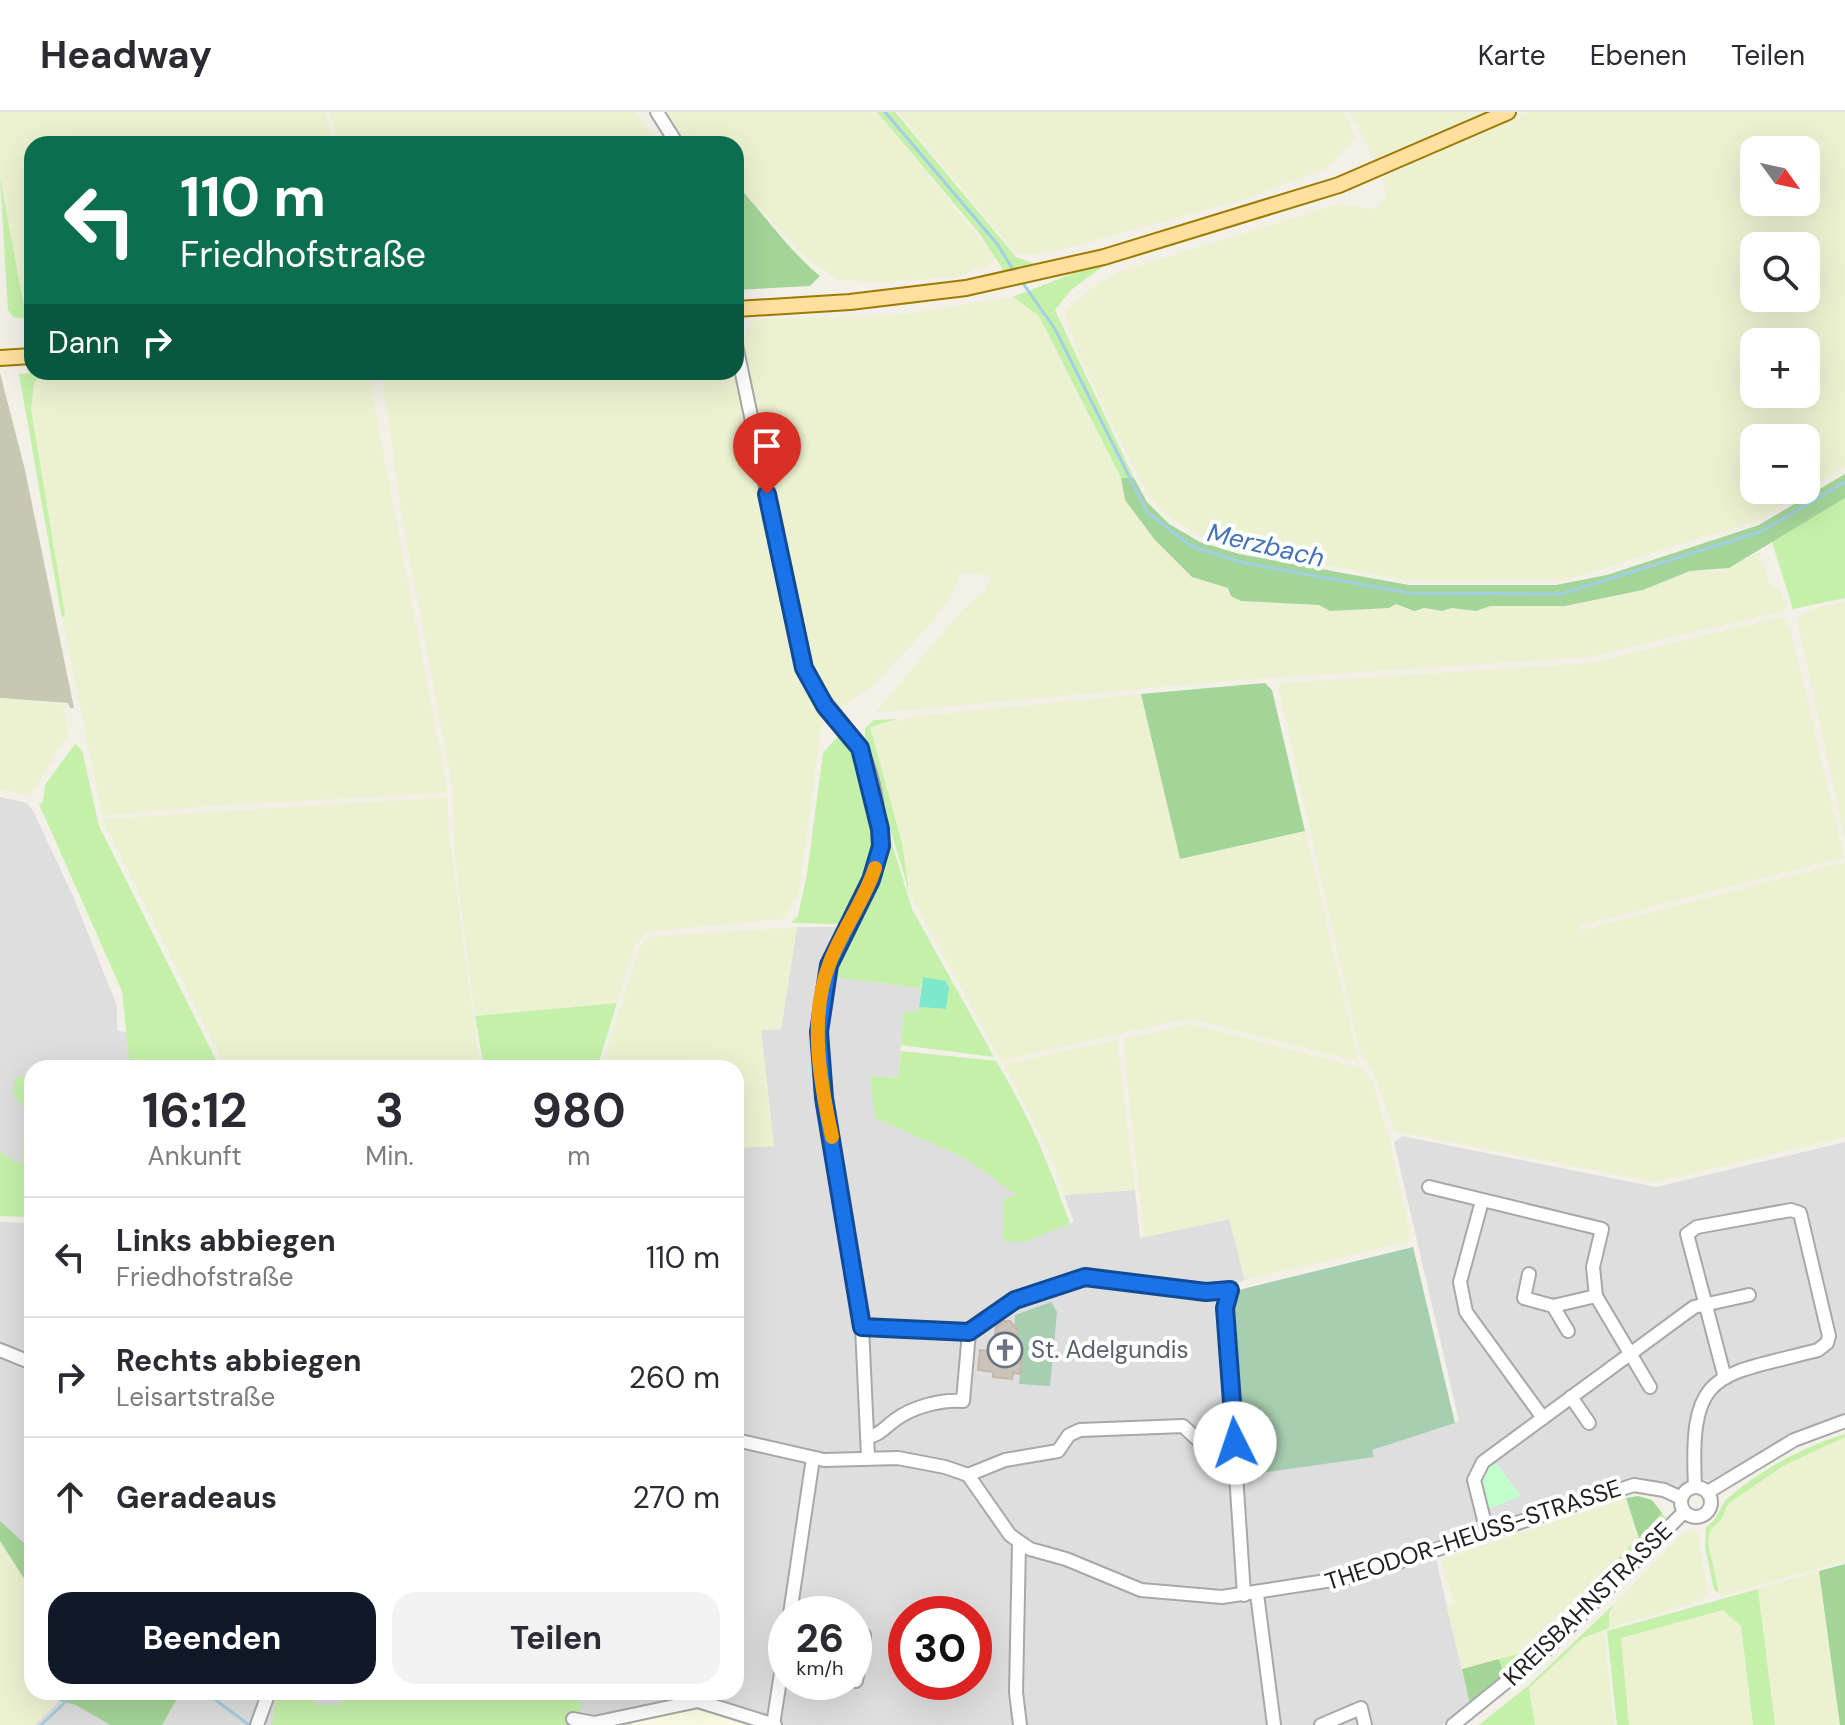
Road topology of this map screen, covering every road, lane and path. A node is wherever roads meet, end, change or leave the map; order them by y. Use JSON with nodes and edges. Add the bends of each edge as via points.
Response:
{"nodes":[{"id":1,"x":657,"y":112,"type":"edge"},
{"id":2,"x":1508,"y":112,"type":"edge"},
{"id":3,"x":672,"y":136,"type":"edge"},
{"id":4,"x":744,"y":308,"type":"edge"},
{"id":5,"x":24,"y":356,"type":"edge"},
{"id":6,"x":0,"y":358,"type":"edge"},
{"id":7,"x":743,"y":380,"type":"edge"},
{"id":8,"x":1429,"y":1187,"type":"dead end"},
{"id":9,"x":1482,"y":1201,"type":"junction"},
{"id":10,"x":1529,"y":1274,"type":"dead end"},
{"id":11,"x":1749,"y":1295,"type":"dead end"},
{"id":12,"x":1596,"y":1296,"type":"junction"},
{"id":13,"x":1706,"y":1303,"type":"junction"},
{"id":14,"x":1553,"y":1306,"type":"junction"},
{"id":15,"x":862,"y":1327,"type":"junction"},
{"id":16,"x":1568,"y":1331,"type":"dead end"},
{"id":17,"x":969,"y":1332,"type":"junction"},
{"id":18,"x":0,"y":1350,"type":"edge"},
{"id":19,"x":1628,"y":1355,"type":"junction"},
{"id":20,"x":24,"y":1360,"type":"edge"},
{"id":21,"x":1725,"y":1378,"type":"junction"},
{"id":22,"x":1650,"y":1387,"type":"dead end"},
{"id":23,"x":1571,"y":1397,"type":"junction"},
{"id":24,"x":1543,"y":1418,"type":"junction"},
{"id":25,"x":1845,"y":1421,"type":"edge"},
{"id":26,"x":1589,"y":1423,"type":"dead end"},
{"id":27,"x":868,"y":1437,"type":"junction"},
{"id":28,"x":744,"y":1442,"type":"edge"},
{"id":29,"x":868,"y":1456,"type":"junction"},
{"id":30,"x":813,"y":1458,"type":"junction"},
{"id":31,"x":1237,"y":1471,"type":"junction"},
{"id":32,"x":968,"y":1475,"type":"junction"},
{"id":33,"x":1695,"y":1486,"type":"junction"},
{"id":34,"x":1708,"y":1492,"type":"junction"},
{"id":35,"x":1681,"y":1498,"type":"junction"},
{"id":36,"x":1684,"y":1512,"type":"junction"},
{"id":37,"x":1487,"y":1532,"type":"junction"},
{"id":38,"x":1019,"y":1544,"type":"junction"},
{"id":39,"x":1251,"y":1595,"type":"junction"},
{"id":40,"x":793,"y":1596,"type":"edge"},
{"id":41,"x":266,"y":1700,"type":"edge"},
{"id":42,"x":778,"y":1700,"type":"edge"},
{"id":43,"x":260,"y":1719,"type":"edge"},
{"id":44,"x":573,"y":1719,"type":"dead end"},
{"id":45,"x":774,"y":1725,"type":"edge"},
{"id":46,"x":1020,"y":1725,"type":"edge"},
{"id":47,"x":1274,"y":1725,"type":"edge"},
{"id":48,"x":1321,"y":1725,"type":"edge"},
{"id":49,"x":1365,"y":1725,"type":"edge"},
{"id":50,"x":1453,"y":1725,"type":"edge"}],
"edges":[{"from":1,"to":3,"type":"street"},
{"from":2,"to":4,"type":"main road","via":[[1339,185],[1104,257],[880,299]]},
{"from":5,"to":6,"type":"main road"},
{"from":7,"to":15,"type":"street","via":[[804,668],[825,706],[860,748],[879,817],[881,846],[871,880],[823,986],[819,1063]]},
{"from":8,"to":9,"type":"street"},
{"from":9,"to":12,"type":"street","via":[[1602,1229],[1593,1267]]},
{"from":9,"to":24,"type":"street","via":[[1460,1282],[1466,1312]]},
{"from":10,"to":14,"type":"street","via":[[1524,1298]]},
{"from":11,"to":13,"type":"street"},
{"from":12,"to":14,"type":"street"},
{"from":12,"to":19,"type":"street"},
{"from":13,"to":19,"type":"street"},
{"from":13,"to":21,"type":"street"},
{"from":13,"to":21,"type":"street","via":[[1687,1234],[1697,1227],[1791,1210],[1800,1213],[1827,1343]]},
{"from":14,"to":16,"type":"street"},
{"from":15,"to":17,"type":"street"},
{"from":15,"to":27,"type":"street"},
{"from":17,"to":27,"type":"street","via":[[963,1401],[911,1411]]},
{"from":17,"to":31,"type":"street","via":[[1015,1300],[1085,1277],[1206,1292],[1230,1290],[1225,1308]]},
{"from":18,"to":20,"type":"street"},
{"from":19,"to":22,"type":"street"},
{"from":19,"to":23,"type":"street"},
{"from":21,"to":33,"type":"street","via":[[1705,1394],[1695,1418]]},
{"from":23,"to":24,"type":"street"},
{"from":23,"to":26,"type":"street"},
{"from":24,"to":37,"type":"street","via":[[1476,1472],[1475,1489]]},
{"from":25,"to":34,"type":"street","via":[[1794,1440]]},
{"from":27,"to":29,"type":"street"},
{"from":28,"to":30,"type":"street"},
{"from":29,"to":30,"type":"street"},
{"from":29,"to":32,"type":"street"},
{"from":30,"to":40,"type":"street"},
{"from":31,"to":32,"type":"street","via":[[1183,1426],[1080,1430],[1058,1451],[1005,1460]]},
{"from":31,"to":39,"type":"street"},
{"from":32,"to":38,"type":"street"},
{"from":33,"to":34,"type":"street"},
{"from":33,"to":35,"type":"street"},
{"from":34,"to":36,"type":"street","via":[[1712,1505],[1707,1514]]},
{"from":35,"to":36,"type":"street"},
{"from":35,"to":37,"type":"street","name":"THEODOR-HEUSS-STRASSE","via":[[1634,1485]]},
{"from":36,"to":50,"type":"street","name":"KREISBAHNSTRASSE","via":[[1547,1649]]},
{"from":37,"to":39,"type":"street","name":"THEODOR-HEUSS-STRASSE","via":[[1352,1577]]},
{"from":38,"to":39,"type":"street","name":"THEODOR-HEUSS-STRASSE","via":[[1141,1590]]},
{"from":38,"to":46,"type":"street"},
{"from":39,"to":47,"type":"street"},
{"from":41,"to":43,"type":"street"},
{"from":42,"to":45,"type":"street"},
{"from":44,"to":45,"type":"street","via":[[594,1723],[698,1701]]},
{"from":48,"to":49,"type":"street","via":[[1361,1708]]}]}
